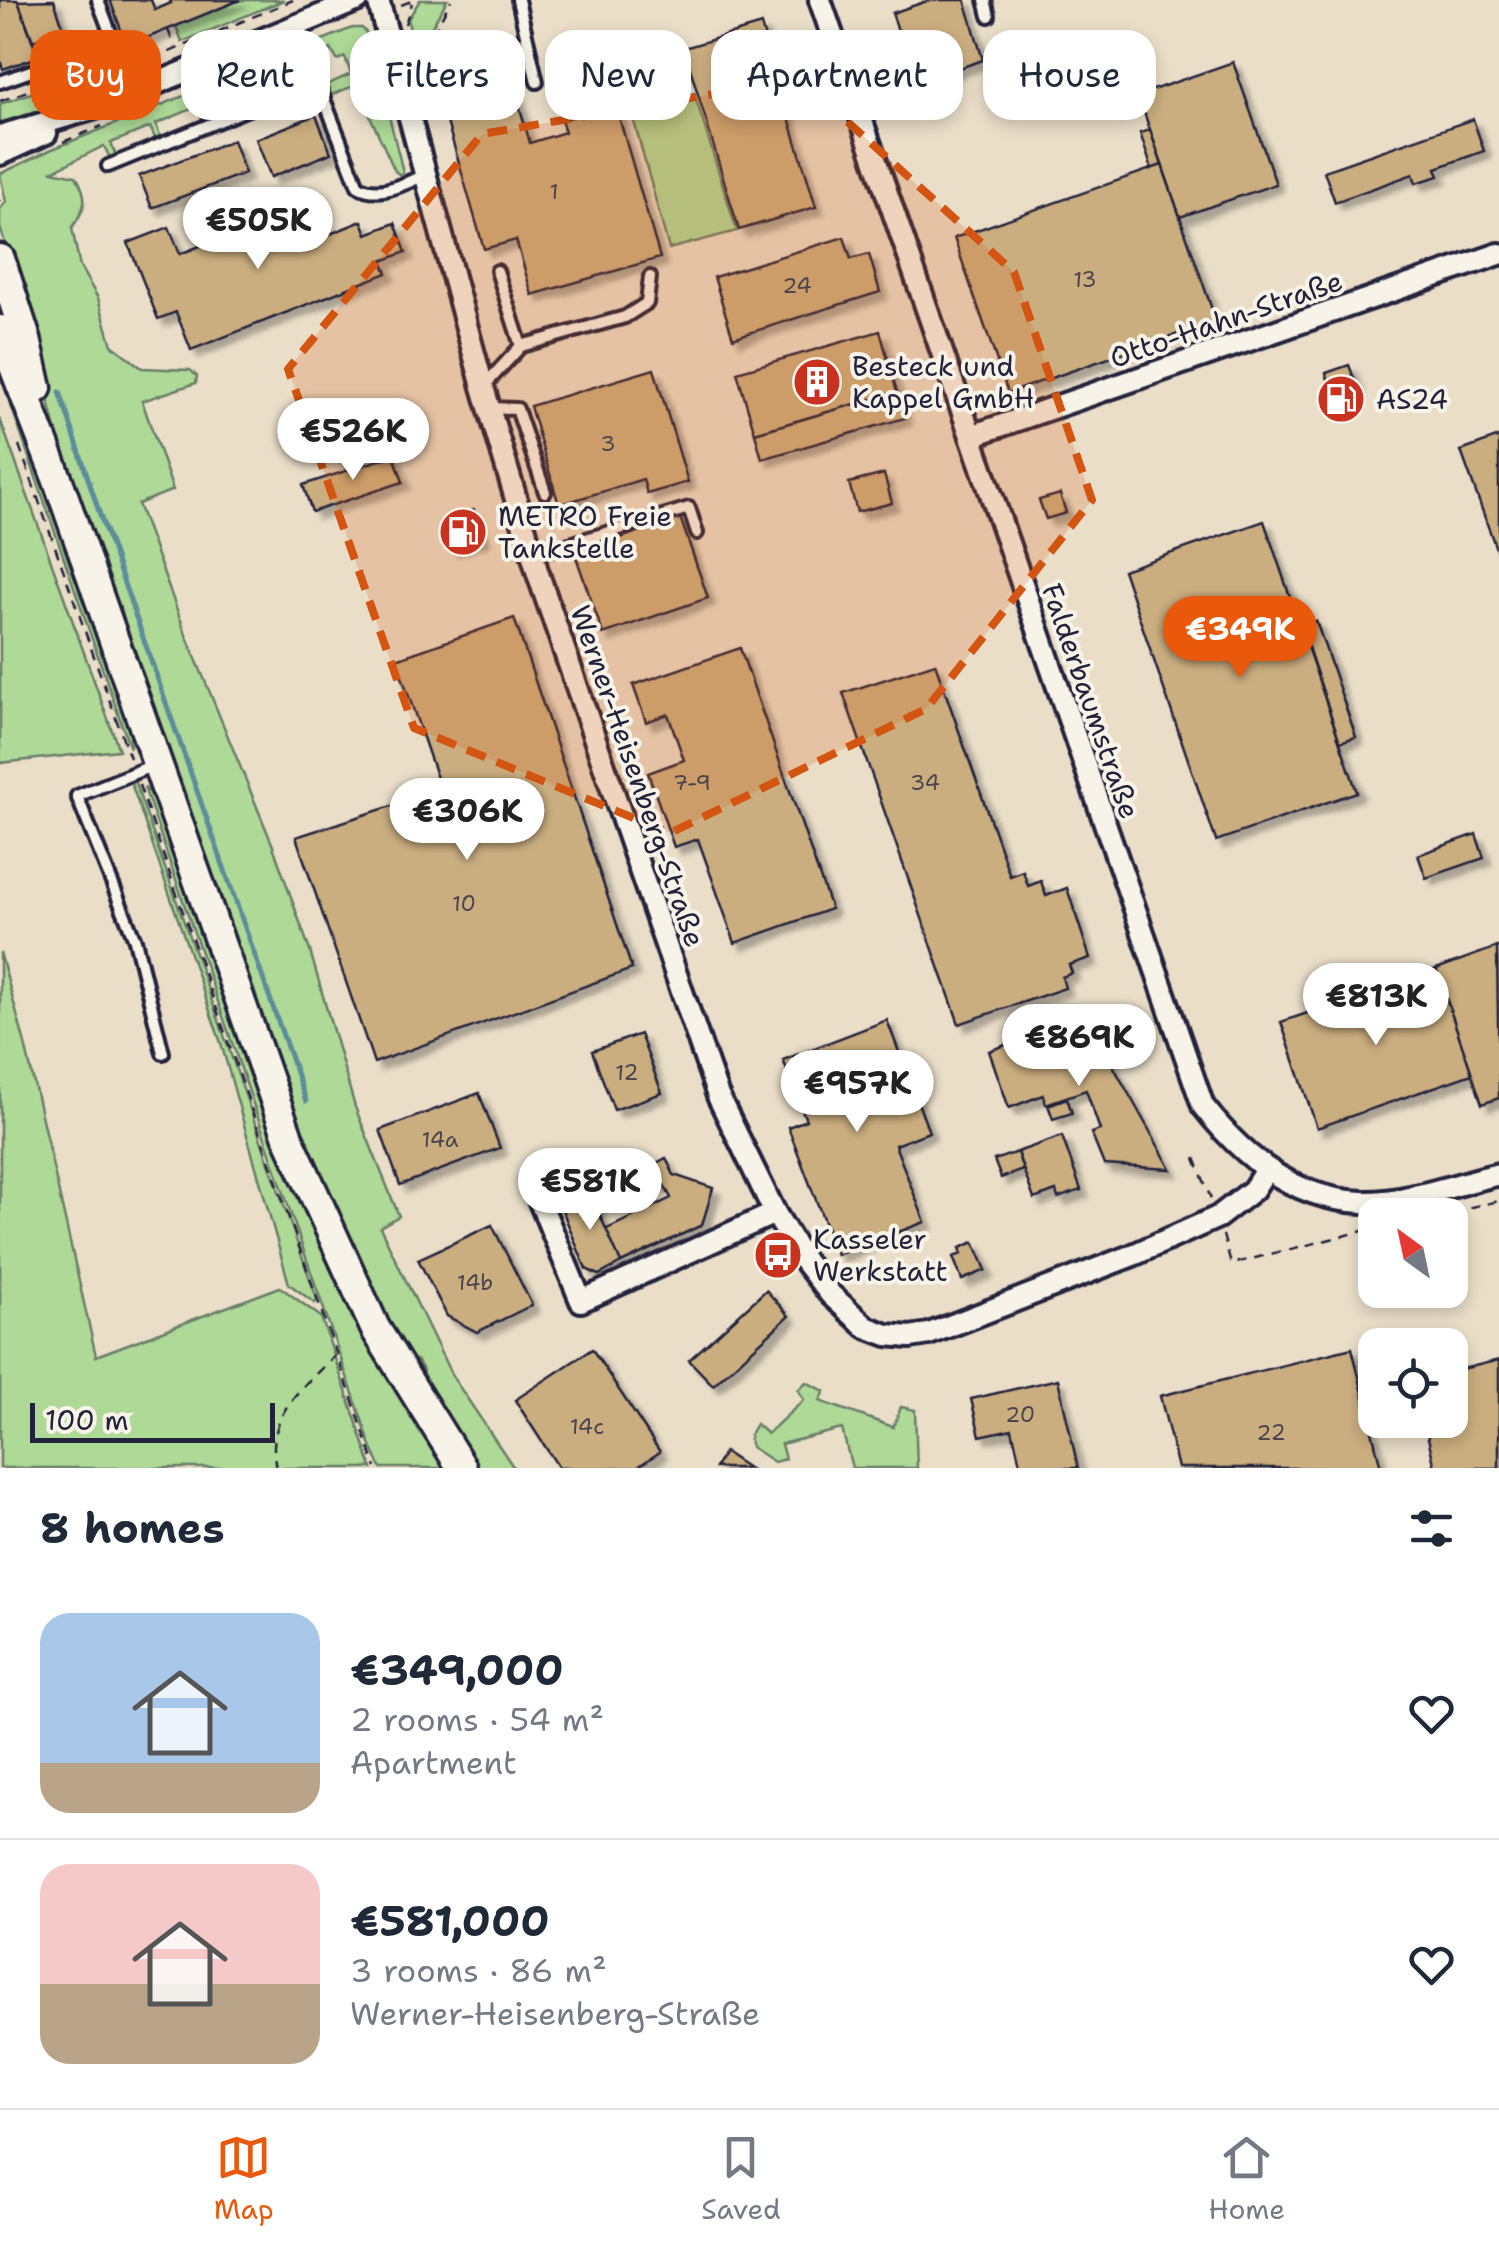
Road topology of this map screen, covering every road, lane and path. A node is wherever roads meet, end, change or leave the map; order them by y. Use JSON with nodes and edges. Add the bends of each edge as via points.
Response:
{"nodes":[{"id":1,"x":98,"y":0,"type":"edge"},
{"id":2,"x":293,"y":0,"type":"edge"},
{"id":3,"x":358,"y":0,"type":"edge"},
{"id":4,"x":378,"y":0,"type":"edge"},
{"id":5,"x":413,"y":0,"type":"edge"},
{"id":6,"x":451,"y":0,"type":"edge"},
{"id":7,"x":518,"y":0,"type":"edge"},
{"id":8,"x":820,"y":0,"type":"edge"},
{"id":9,"x":985,"y":0,"type":"edge"},
{"id":10,"x":280,"y":2,"type":"edge"},
{"id":11,"x":990,"y":16,"type":"dead end"},
{"id":12,"x":109,"y":30,"type":"edge"},
{"id":13,"x":168,"y":30,"type":"dead end"},
{"id":14,"x":405,"y":30,"type":"dead end"},
{"id":15,"x":435,"y":30,"type":"edge"},
{"id":16,"x":176,"y":49,"type":"junction"},
{"id":17,"x":161,"y":55,"type":"edge"},
{"id":18,"x":30,"y":71,"type":"edge"},
{"id":19,"x":0,"y":82,"type":"edge"},
{"id":20,"x":161,"y":82,"type":"edge"},
{"id":21,"x":537,"y":82,"type":"dead end"},
{"id":22,"x":30,"y":89,"type":"edge"},
{"id":23,"x":0,"y":100,"type":"edge"},
{"id":24,"x":54,"y":120,"type":"edge"},
{"id":25,"x":72,"y":120,"type":"edge"},
{"id":26,"x":0,"y":136,"type":"edge"},
{"id":27,"x":0,"y":154,"type":"edge"},
{"id":28,"x":108,"y":166,"type":"dead end"},
{"id":29,"x":426,"y":174,"type":"junction"},
{"id":30,"x":1499,"y":254,"type":"edge"},
{"id":31,"x":0,"y":259,"type":"edge"},
{"id":32,"x":497,"y":271,"type":"dead end"},
{"id":33,"x":650,"y":277,"type":"dead end"},
{"id":34,"x":0,"y":330,"type":"edge"},
{"id":35,"x":521,"y":346,"type":"junction"},
{"id":36,"x":483,"y":387,"type":"junction"},
{"id":37,"x":489,"y":408,"type":"junction"},
{"id":38,"x":971,"y":436,"type":"junction"},
{"id":39,"x":19,"y":445,"type":"dead end"},
{"id":40,"x":60,"y":486,"type":"junction"},
{"id":41,"x":545,"y":492,"type":"dead end"},
{"id":42,"x":697,"y":533,"type":"dead end"},
{"id":43,"x":532,"y":555,"type":"junction"},
{"id":44,"x":146,"y":768,"type":"junction"},
{"id":45,"x":164,"y":1053,"type":"dead end"},
{"id":46,"x":1196,"y":1158,"type":"dead end"},
{"id":47,"x":1266,"y":1170,"type":"junction"},
{"id":48,"x":1499,"y":1174,"type":"edge"},
{"id":49,"x":530,"y":1180,"type":"dead end"},
{"id":50,"x":1499,"y":1200,"type":"edge"},
{"id":51,"x":1468,"y":1207,"type":"edge"},
{"id":52,"x":776,"y":1213,"type":"junction"},
{"id":53,"x":1218,"y":1218,"type":"junction"},
{"id":54,"x":1358,"y":1232,"type":"edge"},
{"id":55,"x":336,"y":1354,"type":"junction"},
{"id":56,"x":276,"y":1468,"type":"edge"},
{"id":57,"x":376,"y":1468,"type":"edge"},
{"id":58,"x":462,"y":1468,"type":"edge"}],
"edges":[{"from":1,"to":12,"type":"lane"},
{"from":2,"to":10,"type":"path"},
{"from":3,"to":20,"type":"street"},
{"from":4,"to":29,"type":"street","name":"Werner-Heisenberg-Straße"},
{"from":5,"to":14,"type":"path"},
{"from":6,"to":15,"type":"path"},
{"from":7,"to":21,"type":"lane"},
{"from":8,"to":38,"type":"street","name":"Falderbaumstraße"},
{"from":9,"to":11,"type":"lane"},
{"from":10,"to":16,"type":"path"},
{"from":13,"to":16,"type":"path"},
{"from":16,"to":17,"type":"path"},
{"from":18,"to":19,"type":"lane"},
{"from":22,"to":23,"type":"path"},
{"from":24,"to":26,"type":"street"},
{"from":25,"to":27,"type":"street"},
{"from":28,"to":29,"type":"lane","via":[[318,81],[358,186],[382,192]]},
{"from":29,"to":36,"type":"street","name":"Werner-Heisenberg-Straße"},
{"from":30,"to":38,"type":"street","name":"Otto-Hahn-Straße"},
{"from":31,"to":40,"type":"main road"},
{"from":32,"to":35,"type":"lane"},
{"from":33,"to":35,"type":"lane","via":[[646,303],[625,317]]},
{"from":34,"to":40,"type":"main road"},
{"from":35,"to":36,"type":"lane"},
{"from":36,"to":37,"type":"street","name":"Werner-Heisenberg-Straße"},
{"from":37,"to":41,"type":"lane","via":[[517,409]]},
{"from":37,"to":43,"type":"street","name":"Werner-Heisenberg-Straße"},
{"from":38,"to":47,"type":"street","name":"Falderbaumstraße","via":[[1188,1071],[1223,1132]]},
{"from":39,"to":44,"type":"path"},
{"from":40,"to":44,"type":"main road"},
{"from":42,"to":43,"type":"lane","via":[[689,508]]},
{"from":43,"to":52,"type":"street","name":"Werner-Heisenberg-Straße","via":[[718,1096]]},
{"from":44,"to":45,"type":"lane","via":[[77,796],[136,940]]},
{"from":44,"to":55,"type":"path"},
{"from":44,"to":58,"type":"main road","via":[[311,1192],[375,1328]]},
{"from":46,"to":53,"type":"path"},
{"from":47,"to":48,"type":"street","name":"Falderbaumstraße","via":[[1314,1194],[1362,1202]]},
{"from":47,"to":53,"type":"street","name":"Werner-Heisenberg-Straße"},
{"from":49,"to":52,"type":"street","via":[[582,1300]]},
{"from":50,"to":51,"type":"path"},
{"from":52,"to":53,"type":"street","name":"Werner-Heisenberg-Straße","via":[[831,1295],[866,1327],[910,1337]]},
{"from":53,"to":54,"type":"path","via":[[1231,1264]]},
{"from":55,"to":56,"type":"path","via":[[276,1424]]},
{"from":55,"to":57,"type":"path"}]}
